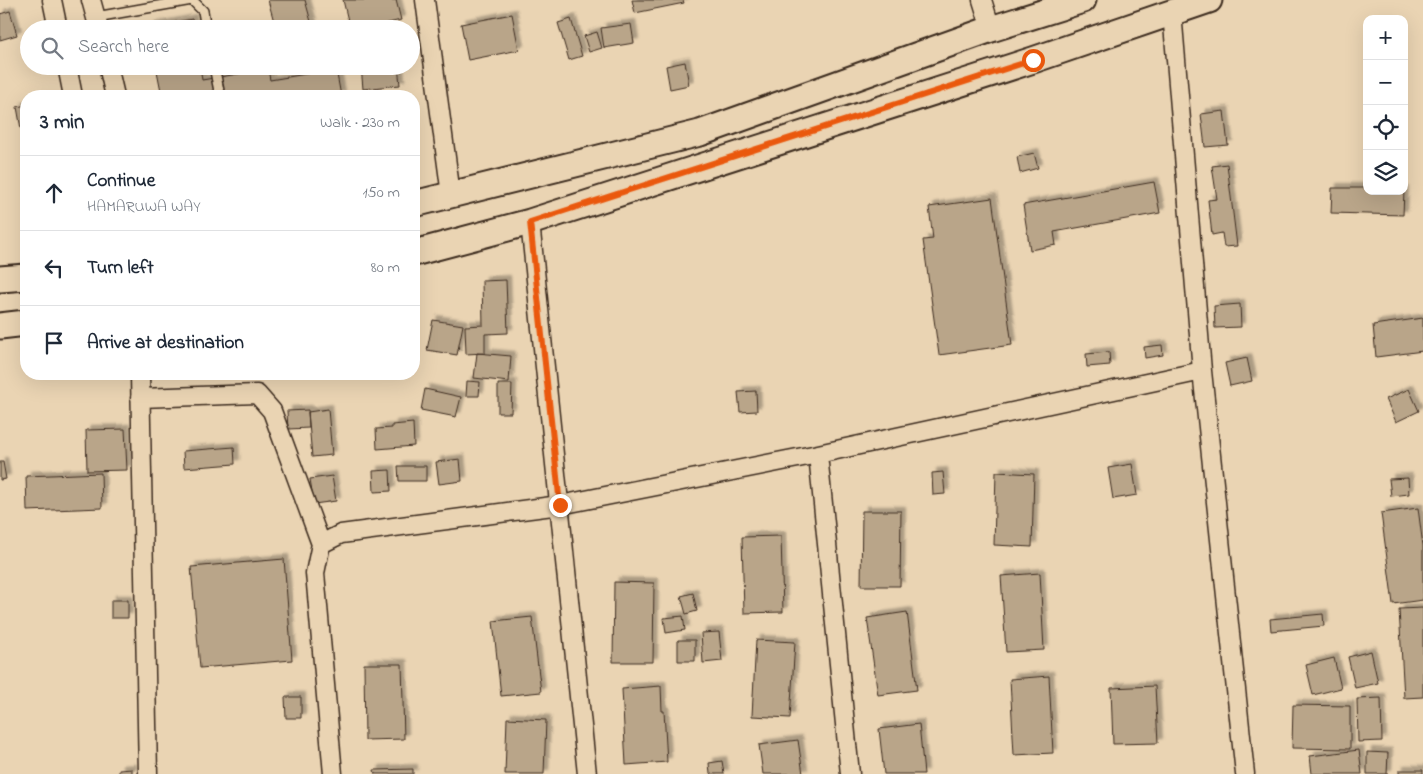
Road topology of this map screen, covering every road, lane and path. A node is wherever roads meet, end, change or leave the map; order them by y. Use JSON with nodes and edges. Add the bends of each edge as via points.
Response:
{"nodes":[{"id":1,"x":52,"y":0,"type":"edge"},
{"id":2,"x":425,"y":0,"type":"edge"},
{"id":3,"x":982,"y":0,"type":"edge"},
{"id":4,"x":1083,"y":0,"type":"edge"},
{"id":5,"x":1209,"y":0,"type":"edge"},
{"id":6,"x":1172,"y":12,"type":"junction"},
{"id":7,"x":95,"y":15,"type":"edge"},
{"id":8,"x":56,"y":20,"type":"edge"},
{"id":9,"x":204,"y":20,"type":"edge"},
{"id":10,"x":991,"y":29,"type":"junction"},
{"id":11,"x":69,"y":75,"type":"edge"},
{"id":12,"x":110,"y":75,"type":"edge"},
{"id":13,"x":216,"y":75,"type":"edge"},
{"id":14,"x":73,"y":90,"type":"edge"},
{"id":15,"x":114,"y":90,"type":"edge"},
{"id":16,"x":219,"y":90,"type":"edge"},
{"id":17,"x":451,"y":195,"type":"junction"},
{"id":18,"x":420,"y":203,"type":"edge"},
{"id":19,"x":530,"y":222,"type":"junction"},
{"id":20,"x":420,"y":251,"type":"edge"},
{"id":21,"x":20,"y":277,"type":"edge"},
{"id":22,"x":0,"y":280,"type":"edge"},
{"id":23,"x":20,"y":324,"type":"edge"},
{"id":24,"x":0,"y":326,"type":"edge"},
{"id":25,"x":1202,"y":371,"type":"junction"},
{"id":26,"x":140,"y":380,"type":"edge"},
{"id":27,"x":140,"y":398,"type":"junction"},
{"id":28,"x":818,"y":454,"type":"junction"},
{"id":29,"x":560,"y":505,"type":"junction"},
{"id":30,"x":321,"y":544,"type":"junction"},
{"id":31,"x":148,"y":774,"type":"edge"},
{"id":32,"x":333,"y":774,"type":"edge"},
{"id":33,"x":587,"y":774,"type":"edge"},
{"id":34,"x":850,"y":774,"type":"edge"},
{"id":35,"x":1245,"y":774,"type":"edge"}],
"edges":[{"from":1,"to":8,"type":"street"},
{"from":2,"to":17,"type":"street"},
{"from":3,"to":10,"type":"street"},
{"from":4,"to":10,"type":"main road"},
{"from":5,"to":6,"type":"main road"},
{"from":6,"to":19,"type":"main road"},
{"from":6,"to":25,"type":"street"},
{"from":7,"to":9,"type":"lane","via":[[192,0],[202,11]]},
{"from":10,"to":17,"type":"main road","via":[[700,133]]},
{"from":11,"to":14,"type":"street"},
{"from":12,"to":15,"type":"street"},
{"from":13,"to":16,"type":"lane"},
{"from":17,"to":18,"type":"main road"},
{"from":19,"to":20,"type":"main road"},
{"from":19,"to":29,"type":"street"},
{"from":21,"to":22,"type":"main road"},
{"from":23,"to":24,"type":"main road"},
{"from":25,"to":28,"type":"street"},
{"from":25,"to":35,"type":"street"},
{"from":26,"to":27,"type":"street"},
{"from":27,"to":30,"type":"street","via":[[256,394],[272,411]]},
{"from":27,"to":31,"type":"street"},
{"from":28,"to":29,"type":"street"},
{"from":28,"to":34,"type":"street"},
{"from":29,"to":30,"type":"street","via":[[341,534]]},
{"from":29,"to":33,"type":"street"},
{"from":30,"to":32,"type":"street","via":[[315,573]]}]}
